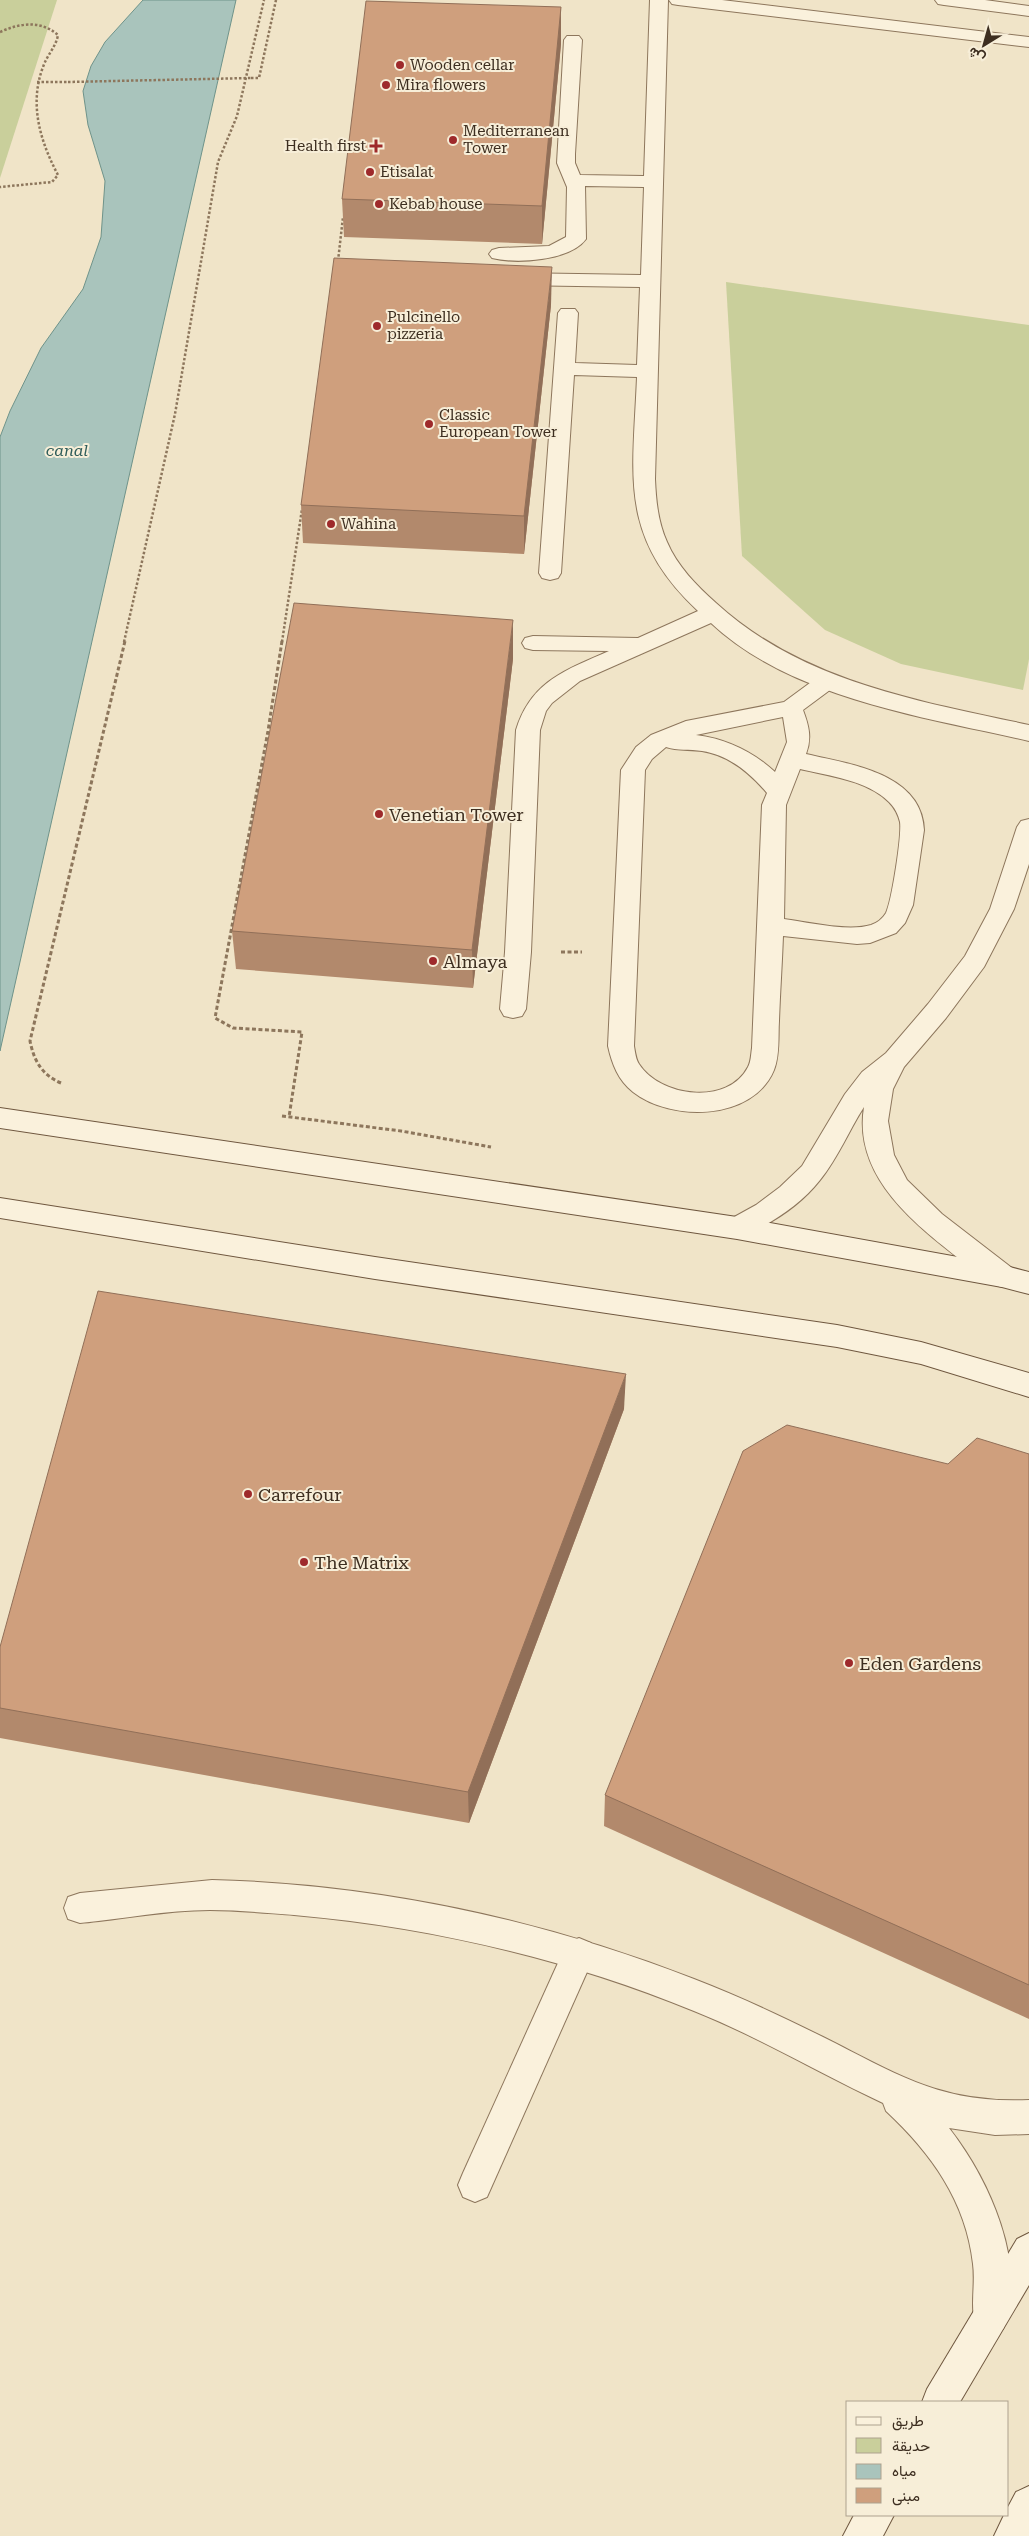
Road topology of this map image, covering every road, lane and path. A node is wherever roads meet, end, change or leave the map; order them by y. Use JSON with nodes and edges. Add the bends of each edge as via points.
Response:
{"nodes":[{"id":1,"x":264,"y":0,"type":"edge"},
{"id":2,"x":276,"y":0,"type":"edge"},
{"id":3,"x":659,"y":0,"type":"edge"},
{"id":4,"x":678,"y":0,"type":"edge"},
{"id":5,"x":944,"y":0,"type":"edge"},
{"id":6,"x":762,"y":5,"type":"edge"},
{"id":7,"x":1029,"y":11,"type":"edge"},
{"id":8,"x":0,"y":32,"type":"edge"},
{"id":9,"x":574,"y":40,"type":"dead end"},
{"id":10,"x":1029,"y":42,"type":"edge"},
{"id":11,"x":37,"y":82,"type":"junction"},
{"id":12,"x":573,"y":180,"type":"junction"},
{"id":13,"x":653,"y":182,"type":"junction"},
{"id":14,"x":0,"y":187,"type":"edge"},
{"id":15,"x":344,"y":215,"type":"edge"},
{"id":16,"x":499,"y":254,"type":"edge"},
{"id":17,"x":337,"y":264,"type":"edge"},
{"id":18,"x":500,"y":279,"type":"edge"},
{"id":19,"x":650,"y":281,"type":"junction"},
{"id":20,"x":568,"y":313,"type":"dead end"},
{"id":21,"x":564,"y":369,"type":"junction"},
{"id":22,"x":648,"y":371,"type":"junction"},
{"id":23,"x":302,"y":507,"type":"edge"},
{"id":24,"x":550,"y":573,"type":"dead end"},
{"id":25,"x":712,"y":614,"type":"junction"},
{"id":26,"x":533,"y":643,"type":"dead end"},
{"id":27,"x":642,"y":644,"type":"junction"},
{"id":28,"x":826,"y":682,"type":"junction"},
{"id":29,"x":791,"y":708,"type":"junction"},
{"id":30,"x":1029,"y":734,"type":"edge"},
{"id":31,"x":659,"y":741,"type":"junction"},
{"id":32,"x":792,"y":759,"type":"junction"},
{"id":33,"x":778,"y":791,"type":"junction"},
{"id":34,"x":1029,"y":827,"type":"edge"},
{"id":35,"x":771,"y":926,"type":"junction"},
{"id":36,"x":625,"y":951,"type":"junction"},
{"id":37,"x":518,"y":952,"type":"junction"},
{"id":38,"x":513,"y":1009,"type":"dead end"},
{"id":39,"x":895,"y":1060,"type":"junction"},
{"id":40,"x":67,"y":1084,"type":"dead end"},
{"id":41,"x":279,"y":1115,"type":"dead end"},
{"id":42,"x":288,"y":1116,"type":"junction"},
{"id":43,"x":0,"y":1118,"type":"edge"},
{"id":44,"x":494,"y":1147,"type":"dead end"},
{"id":45,"x":0,"y":1208,"type":"edge"},
{"id":46,"x":738,"y":1228,"type":"junction"},
{"id":47,"x":1002,"y":1276,"type":"junction"},
{"id":48,"x":1029,"y":1283,"type":"edge"},
{"id":49,"x":1029,"y":1386,"type":"edge"},
{"id":50,"x":80,"y":1908,"type":"dead end"},
{"id":51,"x":579,"y":1954,"type":"junction"},
{"id":52,"x":884,"y":2087,"type":"junction"},
{"id":53,"x":1029,"y":2117,"type":"edge"},
{"id":54,"x":475,"y":2184,"type":"dead end"},
{"id":55,"x":1029,"y":2251,"type":"edge"},
{"id":56,"x":990,"y":2316,"type":"junction"},
{"id":57,"x":941,"y":2401,"type":"edge"},
{"id":58,"x":1029,"y":2505,"type":"edge"},
{"id":59,"x":874,"y":2516,"type":"edge"},
{"id":60,"x":862,"y":2536,"type":"edge"},
{"id":61,"x":1013,"y":2536,"type":"edge"}],
"edges":[{"from":1,"to":40,"type":"path","via":[[237,116],[218,162],[172,423],[114,689],[30,1042],[40,1071],[58,1083]]},
{"from":2,"to":11,"type":"path","bridge":true,"via":[[259,78]]},
{"from":3,"to":13,"type":"street"},
{"from":4,"to":6,"type":"street"},
{"from":5,"to":7,"type":"street"},
{"from":6,"to":10,"type":"street"},
{"from":8,"to":11,"type":"path","via":[[8,27],[33,24],[53,30],[58,35]]},
{"from":9,"to":12,"type":"street","via":[[566,154]]},
{"from":11,"to":14,"type":"path","via":[[35,94],[40,135],[58,175],[52,182]]},
{"from":12,"to":13,"type":"street"},
{"from":12,"to":16,"type":"street","via":[[576,187],[576,239],[570,245],[550,252]]},
{"from":13,"to":19,"type":"street"},
{"from":15,"to":17,"type":"path"},
{"from":18,"to":19,"type":"street"},
{"from":19,"to":22,"type":"street"},
{"from":20,"to":21,"type":"street"},
{"from":21,"to":22,"type":"street"},
{"from":21,"to":24,"type":"street"},
{"from":22,"to":25,"type":"street","via":[[645,510],[654,541],[673,572]]},
{"from":23,"to":42,"type":"path","via":[[268,731],[215,1018],[233,1028],[302,1032]]},
{"from":25,"to":27,"type":"street"},
{"from":25,"to":28,"type":"street","via":[[746,640]]},
{"from":26,"to":27,"type":"street"},
{"from":27,"to":37,"type":"street","via":[[554,687],[532,714],[528,730]]},
{"from":28,"to":29,"type":"street"},
{"from":28,"to":30,"type":"street","via":[[872,697]]},
{"from":29,"to":31,"type":"street","via":[[686,729]]},
{"from":29,"to":32,"type":"street","via":[[799,742]]},
{"from":31,"to":33,"type":"street","via":[[689,741],[718,746],[744,757],[764,772]]},
{"from":31,"to":36,"type":"street","via":[[644,752],[633,770]]},
{"from":32,"to":33,"type":"street"},
{"from":32,"to":35,"type":"street","via":[[883,785],[899,796],[909,810],[912,824],[900,913],[888,927],[879,932],[855,935]]},
{"from":33,"to":35,"type":"street","via":[[772,819]]},
{"from":34,"to":39,"type":"street","via":[[1002,909],[975,961],[938,1011]]},
{"from":35,"to":36,"type":"street","via":[[761,1070],[747,1087],[723,1099],[694,1103],[666,1098],[642,1085],[626,1067],[621,1046]]},
{"from":36,"to":37,"type":"path"},
{"from":37,"to":38,"type":"street"},
{"from":39,"to":46,"type":"street","via":[[871,1079],[854,1101],[811,1172],[784,1198]]},
{"from":39,"to":47,"type":"street","via":[[880,1089],[875,1121],[881,1155],[897,1187],[932,1221]]},
{"from":41,"to":42,"type":"path"},
{"from":42,"to":44,"type":"path"},
{"from":43,"to":46,"type":"street"},
{"from":45,"to":49,"type":"street","via":[[375,1268],[836,1336],[921,1353]]},
{"from":46,"to":47,"type":"street"},
{"from":47,"to":48,"type":"street"},
{"from":50,"to":51,"type":"street","via":[[205,1895],[330,1902],[456,1922]]},
{"from":51,"to":52,"type":"street","via":[[690,1994],[783,2034]]},
{"from":51,"to":54,"type":"street"},
{"from":52,"to":53,"type":"street","via":[[924,2105],[967,2115],[1011,2119]]},
{"from":52,"to":56,"type":"street","via":[[917,2115],[946,2149],[968,2187],[984,2229],[992,2273]]},
{"from":55,"to":56,"type":"street"},
{"from":56,"to":57,"type":"street"},
{"from":58,"to":61,"type":"street"},
{"from":59,"to":60,"type":"street"}]}
